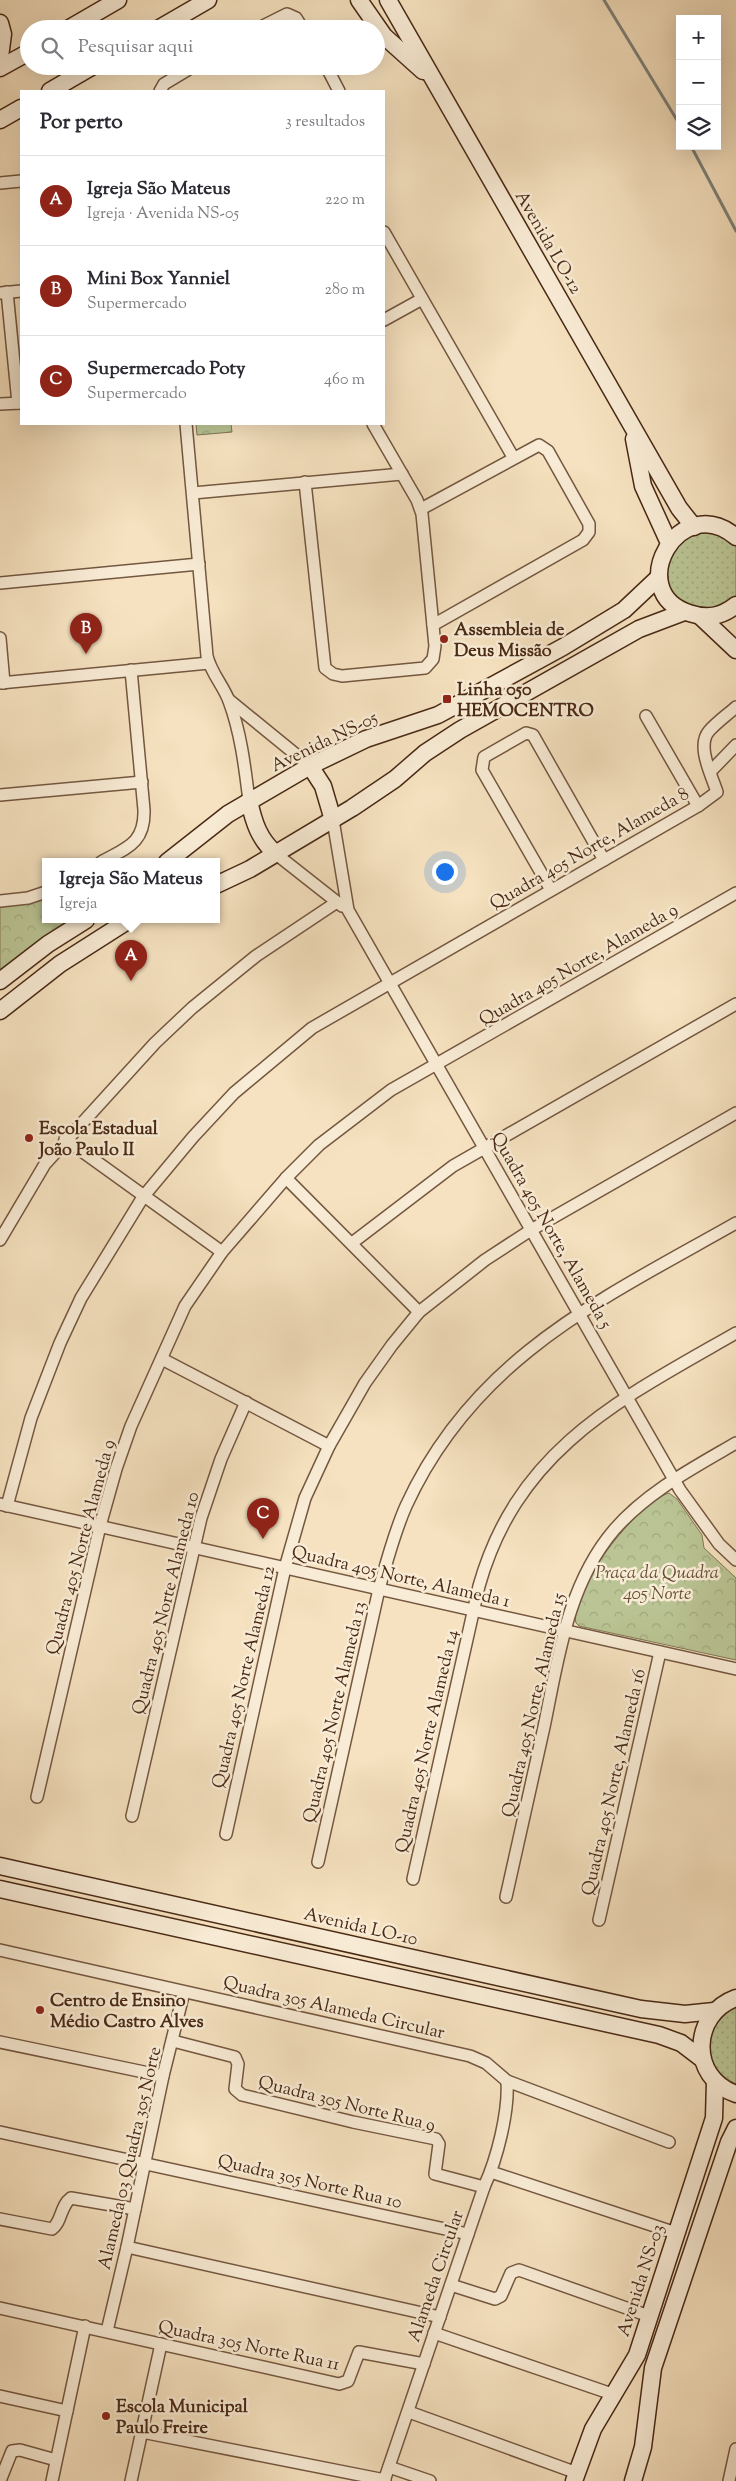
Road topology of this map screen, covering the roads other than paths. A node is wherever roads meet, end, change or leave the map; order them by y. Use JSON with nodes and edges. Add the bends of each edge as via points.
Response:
{"nodes":[{"id":1,"x":118,"y":0,"type":"edge"},
{"id":2,"x":208,"y":0,"type":"edge"},
{"id":3,"x":359,"y":0,"type":"edge"},
{"id":4,"x":388,"y":0,"type":"edge"},
{"id":5,"x":84,"y":20,"type":"edge"},
{"id":6,"x":174,"y":20,"type":"edge"},
{"id":7,"x":273,"y":20,"type":"edge"},
{"id":8,"x":297,"y":20,"type":"edge"},
{"id":9,"x":373,"y":20,"type":"edge"},
{"id":10,"x":1,"y":29,"type":"edge"},
{"id":11,"x":385,"y":37,"type":"edge"},
{"id":12,"x":20,"y":48,"type":"edge"},
{"id":13,"x":20,"y":56,"type":"edge"},
{"id":14,"x":0,"y":57,"type":"edge"},
{"id":15,"x":0,"y":68,"type":"edge"},
{"id":16,"x":78,"y":75,"type":"edge"},
{"id":17,"x":179,"y":75,"type":"edge"},
{"id":18,"x":331,"y":75,"type":"edge"},
{"id":19,"x":430,"y":77,"type":"junction"},
{"id":20,"x":52,"y":90,"type":"edge"},
{"id":21,"x":161,"y":90,"type":"edge"},
{"id":22,"x":338,"y":90,"type":"edge"},
{"id":23,"x":20,"y":109,"type":"edge"},
{"id":24,"x":0,"y":120,"type":"edge"},
{"id":25,"x":20,"y":181,"type":"edge"},
{"id":26,"x":0,"y":183,"type":"edge"},
{"id":27,"x":385,"y":234,"type":"edge"},
{"id":28,"x":20,"y":290,"type":"edge"},
{"id":29,"x":3,"y":292,"type":"edge"},
{"id":30,"x":422,"y":299,"type":"junction"},
{"id":31,"x":385,"y":319,"type":"edge"},
{"id":32,"x":19,"y":403,"type":"edge"},
{"id":33,"x":0,"y":404,"type":"edge"},
{"id":34,"x":186,"y":425,"type":"edge"},
{"id":35,"x":374,"y":425,"type":"edge"},
{"id":36,"x":632,"y":427,"type":"junction"},
{"id":37,"x":513,"y":457,"type":"junction"},
{"id":38,"x":402,"y":474,"type":"junction"},
{"id":39,"x":305,"y":482,"type":"junction"},
{"id":40,"x":193,"y":493,"type":"junction"},
{"id":41,"x":421,"y":509,"type":"junction"},
{"id":42,"x":694,"y":527,"type":"junction"},
{"id":43,"x":734,"y":534,"type":"edge"},
{"id":44,"x":669,"y":542,"type":"junction"},
{"id":45,"x":199,"y":564,"type":"junction"},
{"id":46,"x":659,"y":577,"type":"junction"},
{"id":47,"x":0,"y":583,"type":"edge"},
{"id":48,"x":736,"y":605,"type":"edge"},
{"id":49,"x":684,"y":612,"type":"junction"},
{"id":50,"x":701,"y":617,"type":"junction"},
{"id":51,"x":433,"y":625,"type":"junction"},
{"id":52,"x":0,"y":638,"type":"edge"},
{"id":53,"x":736,"y":650,"type":"edge"},
{"id":54,"x":209,"y":663,"type":"junction"},
{"id":55,"x":131,"y":670,"type":"junction"},
{"id":56,"x":2,"y":683,"type":"edge"},
{"id":57,"x":229,"y":700,"type":"junction"},
{"id":58,"x":736,"y":707,"type":"edge"},
{"id":59,"x":646,"y":716,"type":"dead end"},
{"id":60,"x":736,"y":745,"type":"edge"},
{"id":61,"x":310,"y":766,"type":"junction"},
{"id":62,"x":711,"y":771,"type":"junction"},
{"id":63,"x":142,"y":782,"type":"junction"},
{"id":64,"x":0,"y":795,"type":"edge"},
{"id":65,"x":250,"y":801,"type":"junction"},
{"id":66,"x":698,"y":806,"type":"junction"},
{"id":67,"x":333,"y":820,"type":"junction"},
{"id":68,"x":276,"y":854,"type":"junction"},
{"id":69,"x":108,"y":858,"type":"edge"},
{"id":70,"x":172,"y":858,"type":"edge"},
{"id":71,"x":604,"y":860,"type":"junction"},
{"id":72,"x":220,"y":884,"type":"edge"},
{"id":73,"x":551,"y":890,"type":"junction"},
{"id":74,"x":42,"y":893,"type":"edge"},
{"id":75,"x":736,"y":893,"type":"edge"},
{"id":76,"x":0,"y":901,"type":"edge"},
{"id":77,"x":337,"y":902,"type":"junction"},
{"id":78,"x":348,"y":910,"type":"junction"},
{"id":79,"x":81,"y":923,"type":"edge"},
{"id":80,"x":124,"y":923,"type":"edge"},
{"id":81,"x":0,"y":980,"type":"edge"},
{"id":82,"x":390,"y":983,"type":"junction"},
{"id":83,"x":736,"y":1004,"type":"edge"},
{"id":84,"x":0,"y":1011,"type":"edge"},
{"id":85,"x":436,"y":1065,"type":"junction"},
{"id":86,"x":736,"y":1113,"type":"edge"},
{"id":87,"x":65,"y":1139,"type":"junction"},
{"id":88,"x":484,"y":1148,"type":"junction"},
{"id":89,"x":286,"y":1178,"type":"junction"},
{"id":90,"x":143,"y":1197,"type":"junction"},
{"id":91,"x":736,"y":1223,"type":"edge"},
{"id":92,"x":531,"y":1230,"type":"junction"},
{"id":93,"x":0,"y":1240,"type":"edge"},
{"id":94,"x":352,"y":1243,"type":"junction"},
{"id":95,"x":222,"y":1252,"type":"junction"},
{"id":96,"x":419,"y":1312,"type":"junction"},
{"id":97,"x":578,"y":1312,"type":"junction"},
{"id":98,"x":736,"y":1334,"type":"edge"},
{"id":99,"x":162,"y":1359,"type":"junction"},
{"id":100,"x":626,"y":1396,"type":"junction"},
{"id":101,"x":246,"y":1402,"type":"junction"},
{"id":102,"x":736,"y":1443,"type":"edge"},
{"id":103,"x":328,"y":1446,"type":"junction"},
{"id":104,"x":674,"y":1479,"type":"junction"},
{"id":105,"x":3,"y":1505,"type":"edge"},
{"id":106,"x":100,"y":1526,"type":"junction"},
{"id":107,"x":193,"y":1548,"type":"junction"},
{"id":108,"x":735,"y":1557,"type":"edge"},
{"id":109,"x":285,"y":1568,"type":"junction"},
{"id":110,"x":379,"y":1589,"type":"junction"},
{"id":111,"x":473,"y":1610,"type":"junction"},
{"id":112,"x":565,"y":1631,"type":"junction"},
{"id":113,"x":660,"y":1652,"type":"junction"},
{"id":114,"x":736,"y":1669,"type":"edge"},
{"id":115,"x":37,"y":1797,"type":"dead end"},
{"id":116,"x":132,"y":1816,"type":"dead end"},
{"id":117,"x":226,"y":1834,"type":"dead end"},
{"id":118,"x":318,"y":1862,"type":"dead end"},
{"id":119,"x":0,"y":1866,"type":"edge"},
{"id":120,"x":413,"y":1879,"type":"dead end"},
{"id":121,"x":0,"y":1889,"type":"edge"},
{"id":122,"x":506,"y":1897,"type":"dead end"},
{"id":123,"x":599,"y":1920,"type":"dead end"},
{"id":124,"x":0,"y":1950,"type":"edge"},
{"id":125,"x":184,"y":1992,"type":"junction"},
{"id":126,"x":736,"y":1998,"type":"edge"},
{"id":127,"x":714,"y":2011,"type":"junction"},
{"id":128,"x":173,"y":2041,"type":"junction"},
{"id":129,"x":0,"y":2042,"type":"edge"},
{"id":130,"x":702,"y":2059,"type":"junction"},
{"id":131,"x":163,"y":2076,"type":"junction"},
{"id":132,"x":507,"y":2081,"type":"junction"},
{"id":133,"x":715,"y":2081,"type":"junction"},
{"id":134,"x":736,"y":2094,"type":"edge"},
{"id":135,"x":736,"y":2128,"type":"edge"},
{"id":136,"x":0,"y":2132,"type":"edge"},
{"id":137,"x":669,"y":2142,"type":"dead end"},
{"id":138,"x":144,"y":2162,"type":"junction"},
{"id":139,"x":491,"y":2172,"type":"junction"},
{"id":140,"x":484,"y":2187,"type":"junction"},
{"id":141,"x":135,"y":2210,"type":"junction"},
{"id":142,"x":0,"y":2219,"type":"edge"},
{"id":143,"x":676,"y":2233,"type":"junction"},
{"id":144,"x":468,"y":2234,"type":"junction"},
{"id":145,"x":127,"y":2247,"type":"junction"},
{"id":146,"x":451,"y":2285,"type":"junction"},
{"id":147,"x":0,"y":2308,"type":"edge"},
{"id":148,"x":649,"y":2316,"type":"junction"},
{"id":149,"x":440,"y":2317,"type":"junction"},
{"id":150,"x":85,"y":2326,"type":"junction"},
{"id":151,"x":107,"y":2331,"type":"junction"},
{"id":152,"x":434,"y":2333,"type":"junction"},
{"id":153,"x":161,"y":2344,"type":"junction"},
{"id":154,"x":424,"y":2364,"type":"junction"},
{"id":155,"x":612,"y":2394,"type":"junction"},
{"id":156,"x":0,"y":2396,"type":"edge"},
{"id":157,"x":67,"y":2411,"type":"junction"},
{"id":158,"x":409,"y":2412,"type":"junction"},
{"id":159,"x":142,"y":2432,"type":"junction"},
{"id":160,"x":736,"y":2449,"type":"edge"},
{"id":161,"x":56,"y":2460,"type":"junction"},
{"id":162,"x":389,"y":2467,"type":"junction"},
{"id":163,"x":576,"y":2477,"type":"edge"},
{"id":164,"x":384,"y":2480,"type":"edge"},
{"id":165,"x":0,"y":2481,"type":"edge"},
{"id":166,"x":52,"y":2481,"type":"edge"},
{"id":167,"x":131,"y":2481,"type":"edge"},
{"id":168,"x":430,"y":2481,"type":"edge"},
{"id":169,"x":633,"y":2481,"type":"edge"},
{"id":170,"x":728,"y":2481,"type":"edge"}],
"edges":[{"from":1,"to":5,"type":"street"},
{"from":2,"to":6,"type":"street"},
{"from":3,"to":9,"type":"street","name":"Avenida LO-12"},
{"from":4,"to":19,"type":"street","name":"Avenida LO-12"},
{"from":7,"to":8,"type":"street","via":[[289,14]]},
{"from":10,"to":12,"type":"street","via":[[14,46]]},
{"from":10,"to":14,"type":"street"},
{"from":11,"to":19,"type":"street","name":"Avenida LO-12"},
{"from":13,"to":15,"type":"street"},
{"from":16,"to":20,"type":"street"},
{"from":17,"to":21,"type":"street"},
{"from":18,"to":22,"type":"street"},
{"from":19,"to":36,"type":"street","name":"Avenida LO-12"},
{"from":23,"to":24,"type":"street"},
{"from":25,"to":26,"type":"street"},
{"from":27,"to":30,"type":"street"},
{"from":28,"to":29,"type":"street"},
{"from":29,"to":32,"type":"street"},
{"from":30,"to":31,"type":"street"},
{"from":30,"to":37,"type":"street"},
{"from":32,"to":33,"type":"street"},
{"from":34,"to":40,"type":"street"},
{"from":35,"to":38,"type":"street"},
{"from":36,"to":42,"type":"street","name":"Avenida LO-12","via":[[679,508]]},
{"from":36,"to":44,"type":"street","name":"Avenida LO-12","via":[[643,486]]},
{"from":37,"to":41,"type":"street"},
{"from":37,"to":51,"type":"street","via":[[533,446],[542,446],[548,451],[586,518],[589,532],[583,540]]},
{"from":38,"to":39,"type":"street"},
{"from":38,"to":41,"type":"street"},
{"from":39,"to":40,"type":"street"},
{"from":39,"to":51,"type":"street","via":[[322,662],[330,672],[342,676],[426,667],[435,648]]},
{"from":40,"to":45,"type":"street"},
{"from":41,"to":51,"type":"street"},
{"from":42,"to":43,"type":"street","via":[[719,527]]},
{"from":42,"to":44,"type":"street","via":[[680,532]]},
{"from":44,"to":46,"type":"street","via":[[662,554]]},
{"from":45,"to":47,"type":"street"},
{"from":45,"to":54,"type":"street"},
{"from":46,"to":49,"type":"street","via":[[666,596]]},
{"from":46,"to":61,"type":"street","name":"Avenida NS-05","via":[[624,610],[445,712],[366,739]]},
{"from":48,"to":50,"type":"street","via":[[715,616]]},
{"from":49,"to":50,"type":"street"},
{"from":49,"to":67,"type":"street","via":[[639,629],[460,730],[425,753],[380,790]]},
{"from":50,"to":53,"type":"street"},
{"from":52,"to":56,"type":"street"},
{"from":54,"to":55,"type":"street"},
{"from":54,"to":57,"type":"street"},
{"from":55,"to":56,"type":"street"},
{"from":55,"to":63,"type":"street"},
{"from":57,"to":61,"type":"street"},
{"from":57,"to":65,"type":"street"},
{"from":58,"to":62,"type":"street","name":"Quadra 405 Norte, Alameda 8","via":[[707,732],[704,750]]},
{"from":59,"to":66,"type":"street"},
{"from":60,"to":62,"type":"street"},
{"from":61,"to":65,"type":"street","name":"Avenida NS-05"},
{"from":61,"to":67,"type":"street","via":[[323,786]]},
{"from":62,"to":66,"type":"street","name":"Quadra 405 Norte, Alameda 8","via":[[717,792]]},
{"from":63,"to":64,"type":"street"},
{"from":63,"to":69,"type":"street","via":[[144,820],[140,836]]},
{"from":65,"to":68,"type":"street","via":[[258,832]]},
{"from":65,"to":70,"type":"street","name":"Avenida NS-05","via":[[213,824]]},
{"from":66,"to":71,"type":"street","name":"Quadra 405 Norte, Alameda 8"},
{"from":67,"to":68,"type":"street"},
{"from":67,"to":78,"type":"street"},
{"from":68,"to":72,"type":"street"},
{"from":68,"to":77,"type":"street"},
{"from":71,"to":73,"type":"street","name":"Quadra 405 Norte, Alameda 8"},
{"from":71,"to":73,"type":"street","via":[[533,735],[526,733],[501,747],[484,757],[482,770]]},
{"from":73,"to":82,"type":"street","name":"Quadra 405 Norte, Alameda 8"},
{"from":74,"to":76,"type":"street"},
{"from":75,"to":85,"type":"street","name":"Quadra 405 Norte, Alameda 9"},
{"from":77,"to":78,"type":"street"},
{"from":77,"to":87,"type":"street","via":[[256,956],[192,1008]]},
{"from":78,"to":82,"type":"street","name":"Quadra 405 Norte, Alameda 5"},
{"from":79,"to":81,"type":"street"},
{"from":80,"to":84,"type":"street","via":[[60,964]]},
{"from":82,"to":85,"type":"street","name":"Quadra 405 Norte, Alameda 5"},
{"from":82,"to":90,"type":"street","name":"Quadra 405 Norte, Alameda 8","via":[[312,1028],[234,1093]]},
{"from":83,"to":88,"type":"street"},
{"from":85,"to":88,"type":"street","name":"Quadra 405 Norte, Alameda 5"},
{"from":85,"to":89,"type":"street","name":"Quadra 405 Norte Alameda 9","via":[[392,1090],[356,1116],[319,1145]]},
{"from":86,"to":92,"type":"street","name":"Quadra 405 Norte Alameda 12"},
{"from":87,"to":90,"type":"street"},
{"from":87,"to":93,"type":"street","via":[[45,1164]]},
{"from":88,"to":92,"type":"street","name":"Quadra 405 Norte, Alameda 5"},
{"from":88,"to":94,"type":"street","via":[[416,1192]]},
{"from":89,"to":94,"type":"street"},
{"from":89,"to":95,"type":"street","name":"Quadra 405 Norte Alameda 9"},
{"from":90,"to":95,"type":"street"},
{"from":90,"to":105,"type":"street","name":"Quadra 405 Norte, Alameda 8","via":[[81,1298],[60,1343]]},
{"from":91,"to":97,"type":"street","name":"Quadra 405 Norte Alameda 13"},
{"from":92,"to":96,"type":"street","name":"Quadra 405 Norte Alameda 12","via":[[485,1260]]},
{"from":92,"to":97,"type":"street","name":"Quadra 405 Norte, Alameda 5"},
{"from":94,"to":96,"type":"street"},
{"from":95,"to":99,"type":"street","name":"Quadra 405 Norte Alameda 9","via":[[185,1306]]},
{"from":96,"to":103,"type":"street","name":"Quadra 405 Norte Alameda 12","via":[[366,1383]]},
{"from":97,"to":100,"type":"street","name":"Quadra 405 Norte, Alameda 5"},
{"from":97,"to":110,"type":"street","name":"Quadra 405 Norte Alameda 13","via":[[502,1372],[455,1424],[424,1471],[406,1506]]},
{"from":98,"to":100,"type":"street","name":"Quadra 405 Norte Alameda 14"},
{"from":99,"to":101,"type":"street"},
{"from":99,"to":106,"type":"street","name":"Quadra 405 Norte Alameda 9","via":[[131,1426]]},
{"from":100,"to":104,"type":"street","name":"Quadra 405 Norte, Alameda 5"},
{"from":100,"to":111,"type":"street","name":"Quadra 405 Norte Alameda 14","via":[[568,1440],[529,1484],[492,1549]]},
{"from":101,"to":103,"type":"street"},
{"from":101,"to":107,"type":"street","name":"Quadra 405 Norte Alameda 10","via":[[209,1491]]},
{"from":102,"to":104,"type":"street","name":"Quadra 405 Norte, Alameda 15"},
{"from":103,"to":109,"type":"street","name":"Quadra 405 Norte Alameda 12","via":[[305,1498]]},
{"from":104,"to":108,"type":"street","name":"Quadra 405 Norte, Alameda 5","via":[[707,1530]]},
{"from":104,"to":112,"type":"street","name":"Quadra 405 Norte, Alameda 15","via":[[631,1513],[604,1544],[582,1580]]},
{"from":105,"to":106,"type":"street","name":"Quadra 405 Norte, Alameda 1"},
{"from":106,"to":107,"type":"street","name":"Quadra 405 Norte, Alameda 1"},
{"from":106,"to":115,"type":"street","name":"Quadra 405 Norte Alameda 9"},
{"from":107,"to":109,"type":"street","name":"Quadra 405 Norte, Alameda 1"},
{"from":107,"to":116,"type":"street","name":"Quadra 405 Norte Alameda 10"},
{"from":109,"to":110,"type":"street","name":"Quadra 405 Norte, Alameda 1"},
{"from":109,"to":117,"type":"street","name":"Quadra 405 Norte Alameda 12"},
{"from":110,"to":111,"type":"street","name":"Quadra 405 Norte, Alameda 1"},
{"from":110,"to":118,"type":"street","name":"Quadra 405 Norte Alameda 13"},
{"from":111,"to":112,"type":"street","name":"Quadra 405 Norte, Alameda 1"},
{"from":111,"to":120,"type":"street","name":"Quadra 405 Norte Alameda 14"},
{"from":112,"to":113,"type":"street","name":"Quadra 405 Norte, Alameda 1"},
{"from":112,"to":122,"type":"street","name":"Quadra 405 Norte, Alameda 15"},
{"from":113,"to":114,"type":"street","name":"Quadra 405 Norte, Alameda 1"},
{"from":113,"to":123,"type":"street","name":"Quadra 405 Norte, Alameda 16"},
{"from":119,"to":127,"type":"street","name":"Avenida LO-10","via":[[641,2009],[678,2013]]},
{"from":121,"to":130,"type":"street","via":[[659,2035],[681,2043]]},
{"from":124,"to":125,"type":"street","name":"Quadra 305 Alameda Circular"},
{"from":125,"to":128,"type":"street","name":"Alameda 03 Quadra 305 Norte"},
{"from":125,"to":132,"type":"street","name":"Quadra 305 Alameda Circular","via":[[470,2056],[486,2063]]},
{"from":126,"to":127,"type":"street"},
{"from":127,"to":130,"type":"street","via":[[702,2033]]},
{"from":128,"to":131,"type":"street","name":"Alameda 03 Quadra 305 Norte"},
{"from":128,"to":140,"type":"street","name":"Quadra 305 Norte Rua 9","via":[[235,2058],[238,2064],[235,2089],[242,2095],[436,2139],[439,2148],[435,2174]]},
{"from":129,"to":131,"type":"street"},
{"from":130,"to":133,"type":"street"},
{"from":131,"to":138,"type":"street","name":"Alameda 03 Quadra 305 Norte"},
{"from":132,"to":137,"type":"street","name":"Quadra 305 Alameda Circular"},
{"from":132,"to":139,"type":"street","name":"Alameda Circular","via":[[508,2097]]},
{"from":133,"to":134,"type":"street"},
{"from":133,"to":143,"type":"street","name":"Avenida NS-03","via":[[714,2118]]},
{"from":135,"to":169,"type":"street","via":[[653,2368],[643,2447]]},
{"from":136,"to":138,"type":"street","name":"Quadra 305 Norte Rua 10"},
{"from":138,"to":141,"type":"street","name":"Alameda 03 Quadra 305 Norte"},
{"from":138,"to":144,"type":"street","name":"Quadra 305 Norte Rua 10"},
{"from":139,"to":140,"type":"street","name":"Alameda Circular"},
{"from":139,"to":143,"type":"street"},
{"from":140,"to":144,"type":"street","name":"Alameda Circular"},
{"from":141,"to":142,"type":"street","via":[[71,2198],[65,2203],[52,2229]]},
{"from":141,"to":145,"type":"street","name":"Alameda 03 Quadra 305 Norte"},
{"from":143,"to":148,"type":"street","name":"Avenida NS-03"},
{"from":144,"to":146,"type":"street","name":"Alameda Circular"},
{"from":145,"to":149,"type":"street"},
{"from":145,"to":151,"type":"street","name":"Alameda 03 Quadra 305 Norte"},
{"from":146,"to":148,"type":"street","via":[[495,2299],[501,2296],[511,2273],[519,2270]]},
{"from":146,"to":149,"type":"street","name":"Alameda Circular"},
{"from":147,"to":150,"type":"street","name":"Quadra 305 Norte Rua 11"},
{"from":148,"to":155,"type":"street","name":"Avenida NS-03","via":[[632,2364]]},
{"from":149,"to":152,"type":"street","name":"Alameda Circular"},
{"from":150,"to":151,"type":"street","name":"Quadra 305 Norte Rua 11"},
{"from":150,"to":157,"type":"street"},
{"from":151,"to":153,"type":"street","name":"Quadra 305 Norte Rua 11"},
{"from":152,"to":154,"type":"street","name":"Alameda Circular"},
{"from":152,"to":155,"type":"street"},
{"from":153,"to":154,"type":"street","name":"Quadra 305 Norte Rua 11","via":[[340,2384],[348,2381],[359,2352]]},
{"from":153,"to":159,"type":"street"},
{"from":154,"to":158,"type":"street","name":"Alameda Circular"},
{"from":155,"to":163,"type":"street","name":"Avenida NS-03","via":[[593,2429]]},
{"from":156,"to":157,"type":"street"},
{"from":157,"to":161,"type":"street"},
{"from":158,"to":162,"type":"street","name":"Alameda Circular"},
{"from":158,"to":163,"type":"street"},
{"from":159,"to":164,"type":"street"},
{"from":159,"to":167,"type":"street"},
{"from":160,"to":170,"type":"street"},
{"from":161,"to":165,"type":"street","via":[[12,2450]]},
{"from":161,"to":166,"type":"street"},
{"from":162,"to":164,"type":"street","name":"Alameda Circular"},
{"from":162,"to":168,"type":"street"}]}
